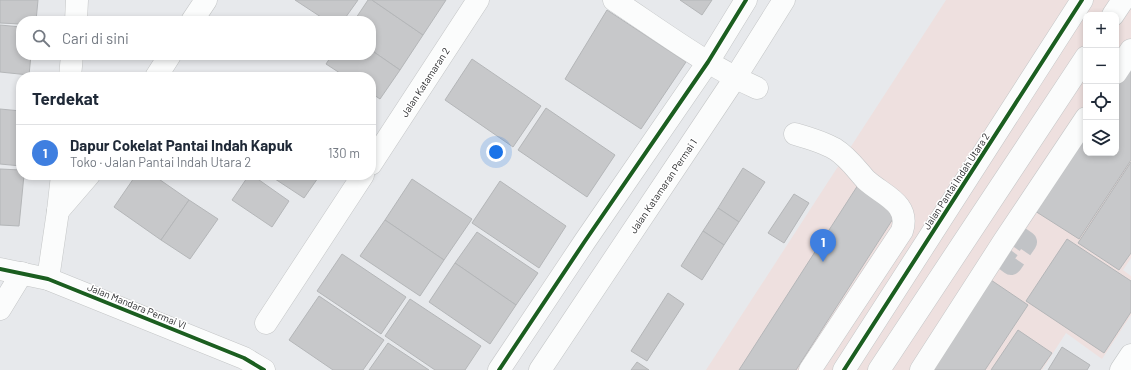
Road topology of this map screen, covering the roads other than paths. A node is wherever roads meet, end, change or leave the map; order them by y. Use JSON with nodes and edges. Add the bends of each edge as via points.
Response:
{"nodes":[{"id":1,"x":78,"y":0,"type":"edge"},
{"id":2,"x":206,"y":0,"type":"edge"},
{"id":3,"x":478,"y":0,"type":"edge"},
{"id":4,"x":614,"y":0,"type":"edge"},
{"id":5,"x":746,"y":0,"type":"edge"},
{"id":6,"x":784,"y":0,"type":"edge"},
{"id":7,"x":1082,"y":0,"type":"edge"},
{"id":8,"x":1123,"y":0,"type":"edge"},
{"id":9,"x":1115,"y":12,"type":"edge"},
{"id":10,"x":76,"y":16,"type":"edge"},
{"id":11,"x":195,"y":16,"type":"edge"},
{"id":12,"x":1131,"y":50,"type":"edge"},
{"id":13,"x":72,"y":60,"type":"edge"},
{"id":14,"x":167,"y":60,"type":"edge"},
{"id":15,"x":708,"y":62,"type":"junction"},
{"id":16,"x":1083,"y":62,"type":"edge"},
{"id":17,"x":1119,"y":68,"type":"edge"},
{"id":18,"x":70,"y":72,"type":"edge"},
{"id":19,"x":159,"y":72,"type":"edge"},
{"id":20,"x":735,"y":78,"type":"junction"},
{"id":21,"x":757,"y":88,"type":"dead end"},
{"id":22,"x":1085,"y":120,"type":"edge"},
{"id":23,"x":795,"y":134,"type":"dead end"},
{"id":24,"x":376,"y":156,"type":"edge"},
{"id":25,"x":61,"y":180,"type":"edge"},
{"id":26,"x":85,"y":180,"type":"edge"},
{"id":27,"x":361,"y":180,"type":"edge"},
{"id":28,"x":58,"y":211,"type":"junction"},
{"id":29,"x":983,"y":212,"type":"junction"},
{"id":30,"x":1012,"y":232,"type":"junction"},
{"id":31,"x":968,"y":234,"type":"junction"},
{"id":32,"x":998,"y":254,"type":"junction"},
{"id":33,"x":0,"y":269,"type":"edge"},
{"id":34,"x":22,"y":273,"type":"junction"},
{"id":35,"x":48,"y":279,"type":"junction"},
{"id":36,"x":0,"y":309,"type":"edge"},
{"id":37,"x":266,"y":323,"type":"dead end"},
{"id":38,"x":1131,"y":356,"type":"edge"},
{"id":39,"x":264,"y":370,"type":"edge"},
{"id":40,"x":499,"y":370,"type":"edge"},
{"id":41,"x":540,"y":370,"type":"edge"},
{"id":42,"x":810,"y":370,"type":"edge"},
{"id":43,"x":844,"y":370,"type":"edge"},
{"id":44,"x":879,"y":370,"type":"edge"},
{"id":45,"x":921,"y":370,"type":"edge"},
{"id":46,"x":1121,"y":370,"type":"edge"}],
"edges":[{"from":1,"to":10,"type":"street"},
{"from":2,"to":11,"type":"street"},
{"from":3,"to":24,"type":"street","name":"Jalan Katamaran 2"},
{"from":4,"to":15,"type":"street"},
{"from":5,"to":15,"type":"street"},
{"from":6,"to":20,"type":"street","name":"Jalan Katamaran Permai 1"},
{"from":7,"to":43,"type":"street","name":"Jalan Pantai Indah Utara 2"},
{"from":8,"to":9,"type":"street"},
{"from":12,"to":17,"type":"street"},
{"from":13,"to":18,"type":"street"},
{"from":14,"to":19,"type":"street"},
{"from":15,"to":20,"type":"street"},
{"from":15,"to":40,"type":"street"},
{"from":16,"to":29,"type":"street"},
{"from":20,"to":21,"type":"street"},
{"from":20,"to":41,"type":"street","name":"Jalan Katamaran Permai 1"},
{"from":22,"to":30,"type":"street"},
{"from":23,"to":42,"type":"street","via":[[822,142],[837,150],[865,179],[897,204],[904,219],[902,231]]},
{"from":25,"to":28,"type":"street"},
{"from":26,"to":28,"type":"street"},
{"from":27,"to":37,"type":"street"},
{"from":28,"to":35,"type":"street"},
{"from":29,"to":30,"type":"street"},
{"from":29,"to":31,"type":"street"},
{"from":30,"to":32,"type":"street"},
{"from":31,"to":32,"type":"street"},
{"from":31,"to":44,"type":"street"},
{"from":32,"to":45,"type":"street"},
{"from":33,"to":34,"type":"street","name":"Jalan Mandara Permai VI"},
{"from":34,"to":35,"type":"street","name":"Jalan Mandara Permai VI"},
{"from":34,"to":36,"type":"street"},
{"from":35,"to":39,"type":"street","name":"Jalan Mandara Permai VI","via":[[244,358]]},
{"from":38,"to":46,"type":"street"}]}
